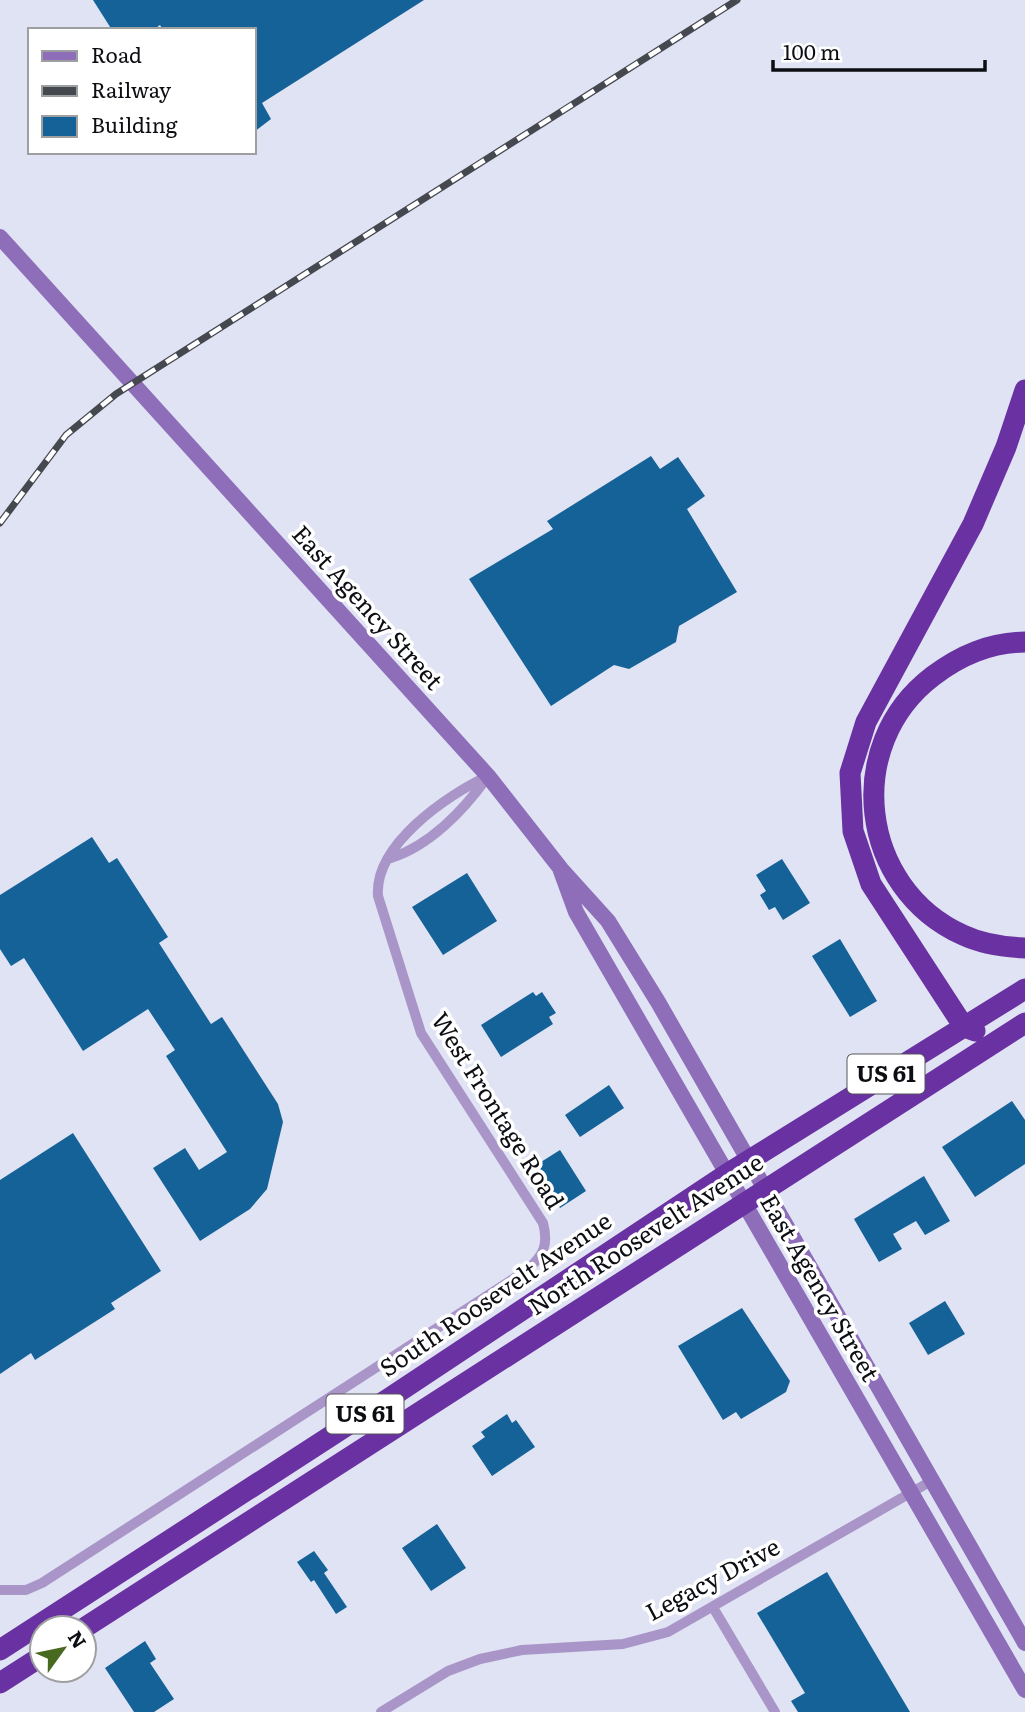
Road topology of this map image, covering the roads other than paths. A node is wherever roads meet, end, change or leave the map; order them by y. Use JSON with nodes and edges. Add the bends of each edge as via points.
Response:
{"nodes":[{"id":1,"x":0,"y":237,"type":"edge"},
{"id":2,"x":1025,"y":390,"type":"edge"},
{"id":3,"x":1025,"y":642,"type":"edge"},
{"id":4,"x":488,"y":776,"type":"junction"},
{"id":5,"x":391,"y":859,"type":"junction"},
{"id":6,"x":561,"y":869,"type":"junction"},
{"id":7,"x":1025,"y":948,"type":"edge"},
{"id":8,"x":1025,"y":989,"type":"edge"},
{"id":9,"x":1025,"y":1023,"type":"edge"},
{"id":10,"x":964,"y":1027,"type":"junction"},
{"id":11,"x":998,"y":1041,"type":"junction"},
{"id":12,"x":749,"y":1160,"type":"junction"},
{"id":13,"x":727,"y":1174,"type":"junction"},
{"id":14,"x":765,"y":1189,"type":"junction"},
{"id":15,"x":744,"y":1203,"type":"junction"},
{"id":16,"x":933,"y":1480,"type":"junction"},
{"id":17,"x":911,"y":1493,"type":"junction"},
{"id":18,"x":0,"y":1590,"type":"edge"},
{"id":19,"x":714,"y":1609,"type":"junction"},
{"id":20,"x":98,"y":1619,"type":"edge"},
{"id":21,"x":1025,"y":1643,"type":"edge"},
{"id":22,"x":0,"y":1650,"type":"edge"},
{"id":23,"x":28,"y":1665,"type":"edge"},
{"id":24,"x":0,"y":1683,"type":"edge"},
{"id":25,"x":1025,"y":1690,"type":"edge"},
{"id":26,"x":381,"y":1712,"type":"edge"},
{"id":27,"x":775,"y":1712,"type":"edge"}],
"edges":[{"from":1,"to":4,"type":"main road","name":"East Agency Street"},
{"from":2,"to":10,"type":"highway","via":[[973,524],[866,722],[850,773],[853,831],[871,884]]},
{"from":3,"to":7,"type":"highway","via":[[1001,642],[973,651],[948,664],[908,697],[883,740],[873,787],[880,841],[901,884],[916,901],[962,935]]},
{"from":4,"to":5,"type":"street","via":[[462,809],[416,848]]},
{"from":4,"to":5,"type":"street","name":"West Frontage Road","via":[[449,798],[408,832]]},
{"from":4,"to":6,"type":"main road","name":"East Agency Street"},
{"from":5,"to":18,"type":"street","name":"West Frontage Road","via":[[380,873],[378,896],[414,1018],[543,1223],[545,1250],[527,1270],[42,1583],[26,1590]]},
{"from":6,"to":12,"type":"main road","name":"East Agency Street","via":[[619,936]]},
{"from":6,"to":13,"type":"main road","name":"East Agency Street","via":[[576,912]]},
{"from":8,"to":10,"type":"highway","name":"South Roosevelt Avenue","number":"US 61"},
{"from":9,"to":11,"type":"highway","name":"North Roosevelt Avenue","number":"US 61"},
{"from":10,"to":11,"type":"highway"},
{"from":10,"to":12,"type":"highway","name":"South Roosevelt Avenue","number":"US 61"},
{"from":11,"to":14,"type":"highway","name":"North Roosevelt Avenue","number":"US 61"},
{"from":12,"to":13,"type":"highway","name":"South Roosevelt Avenue","number":"US 61"},
{"from":12,"to":14,"type":"main road","name":"East Agency Street"},
{"from":13,"to":15,"type":"main road","name":"East Agency Street"},
{"from":13,"to":22,"type":"highway","name":"South Roosevelt Avenue","number":"US 61"},
{"from":14,"to":15,"type":"highway","name":"North Roosevelt Avenue","number":"US 61"},
{"from":14,"to":16,"type":"main road","name":"East Agency Street"},
{"from":15,"to":17,"type":"main road","name":"East Agency Street"},
{"from":15,"to":20,"type":"highway","name":"North Roosevelt Avenue","number":"US 61"},
{"from":16,"to":17,"type":"street","name":"Legacy Drive"},
{"from":16,"to":21,"type":"main road","name":"East Agency Street"},
{"from":17,"to":19,"type":"street","name":"Legacy Drive"},
{"from":17,"to":25,"type":"main road","name":"East Agency Street"},
{"from":19,"to":26,"type":"street","name":"Legacy Drive","via":[[668,1632],[623,1644],[522,1650],[480,1659],[448,1671]]},
{"from":19,"to":27,"type":"street"},
{"from":23,"to":24,"type":"highway"}]}
